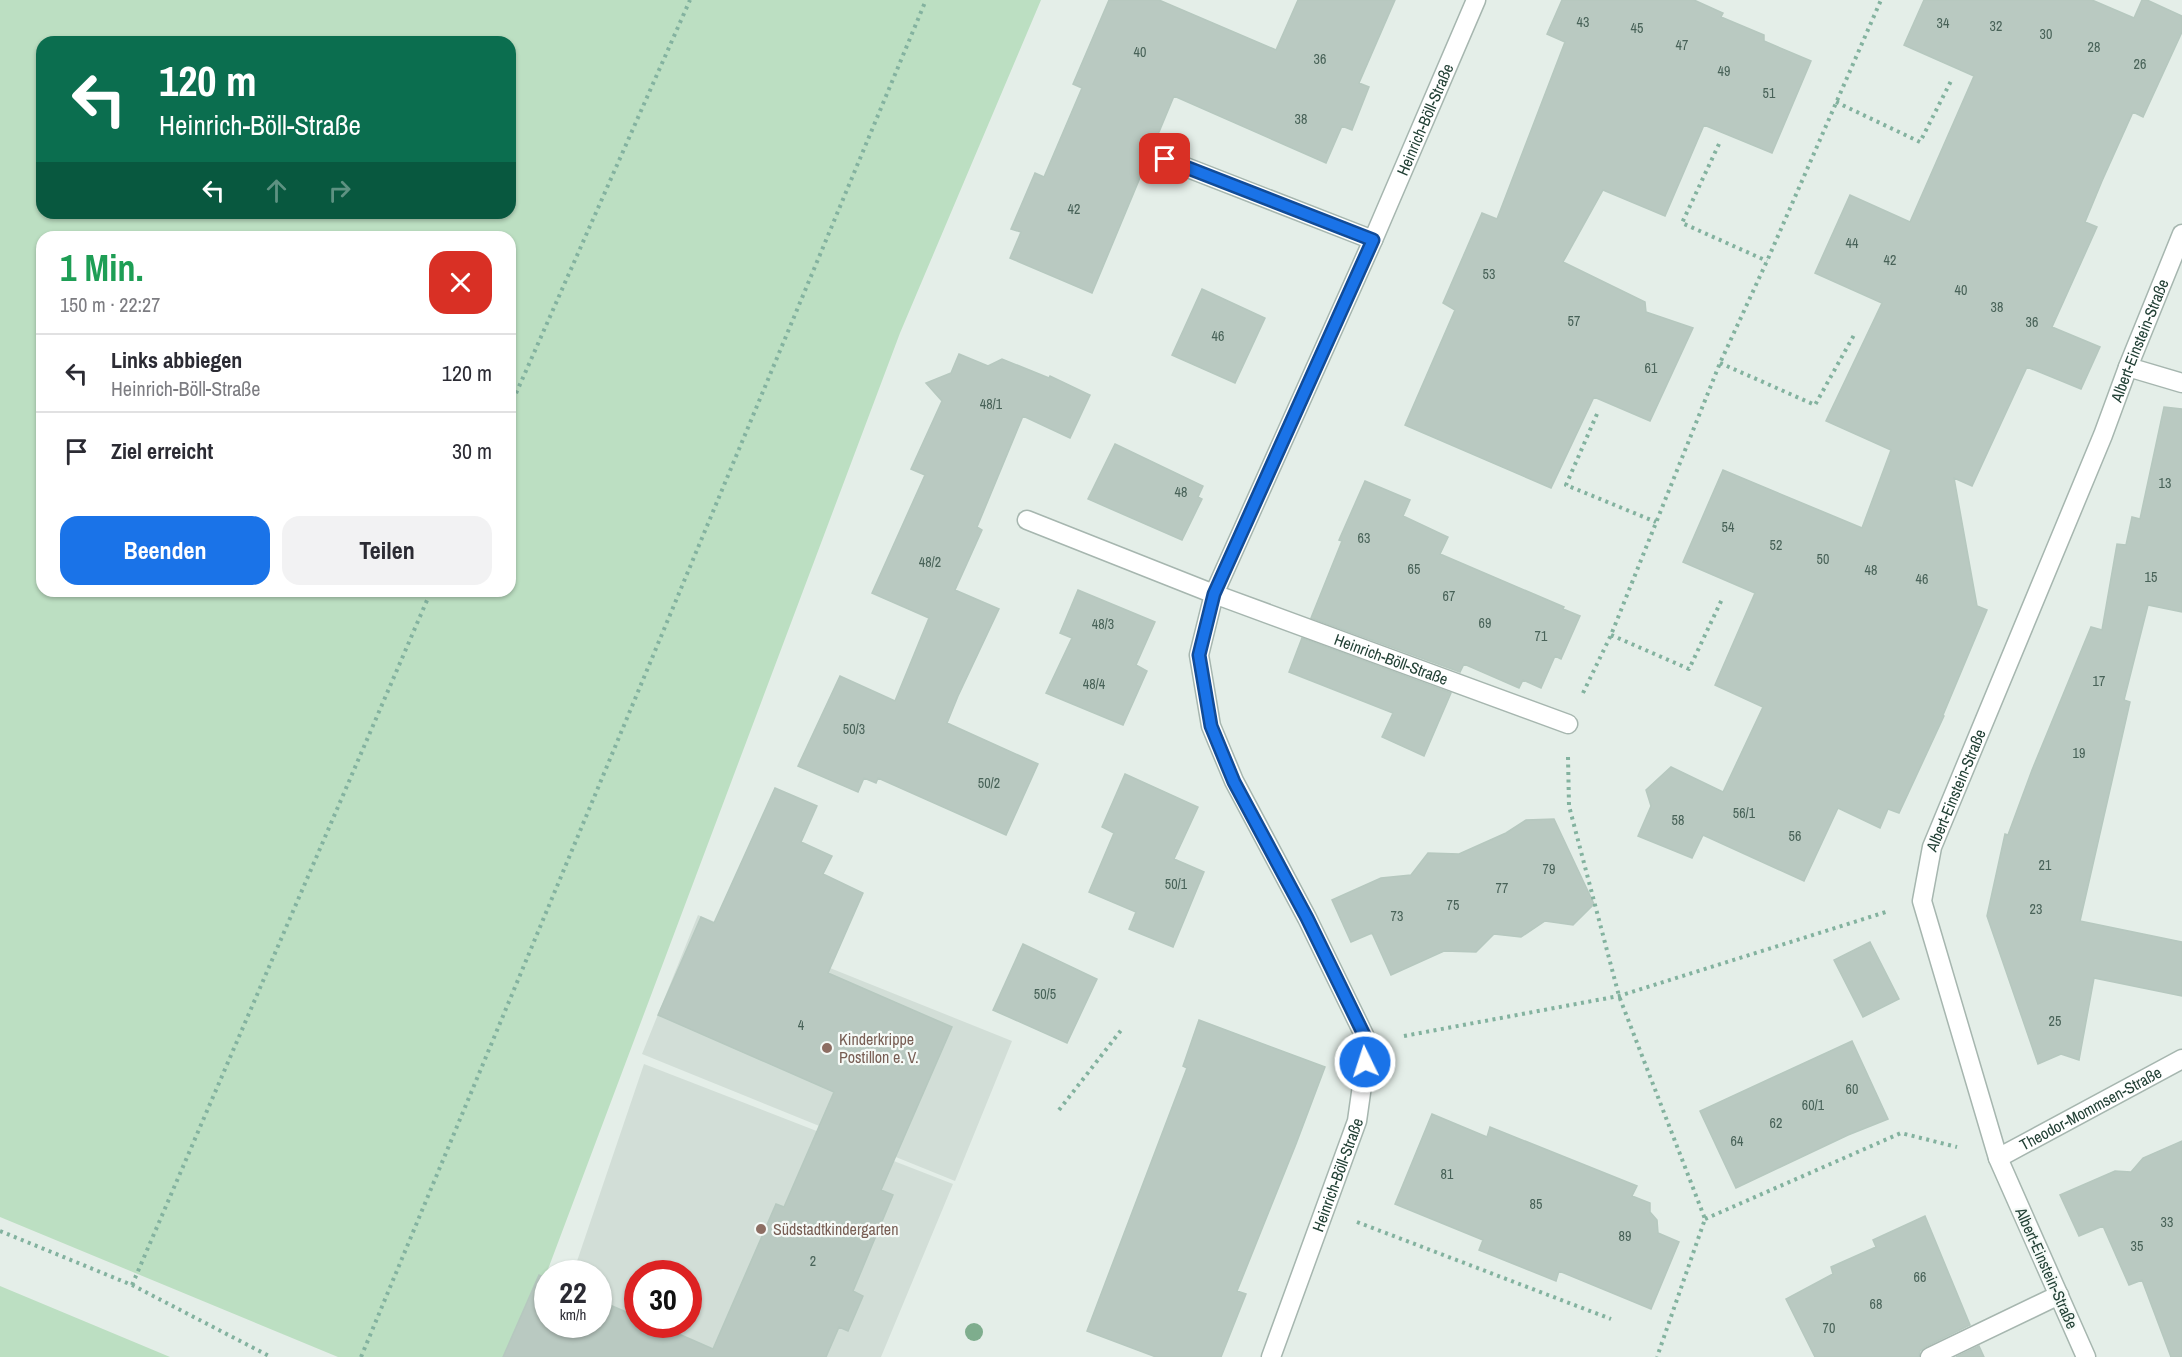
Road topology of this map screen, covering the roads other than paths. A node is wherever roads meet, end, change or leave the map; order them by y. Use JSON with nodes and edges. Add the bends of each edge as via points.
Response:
{"nodes":[{"id":1,"x":1476,"y":0,"type":"edge"},
{"id":2,"x":1165,"y":159,"type":"dead end"},
{"id":3,"x":2182,"y":234,"type":"edge"},
{"id":4,"x":1373,"y":240,"type":"junction"},
{"id":5,"x":2128,"y":367,"type":"junction"},
{"id":6,"x":2182,"y":382,"type":"edge"},
{"id":7,"x":1027,"y":520,"type":"dead end"},
{"id":8,"x":1214,"y":594,"type":"junction"},
{"id":9,"x":1568,"y":724,"type":"road end"},
{"id":10,"x":2182,"y":1059,"type":"edge"},
{"id":11,"x":1998,"y":1158,"type":"junction"},
{"id":12,"x":2059,"y":1295,"type":"junction"},
{"id":13,"x":1271,"y":1357,"type":"edge"},
{"id":14,"x":1930,"y":1357,"type":"edge"},
{"id":15,"x":2086,"y":1357,"type":"edge"}],
"edges":[{"from":1,"to":4,"type":"street","name":"Heinrich-Böll-Straße"},
{"from":2,"to":4,"type":"street"},
{"from":3,"to":5,"type":"street","name":"Albert-Einstein-Straße"},
{"from":4,"to":8,"type":"street","name":"Heinrich-Böll-Straße"},
{"from":5,"to":6,"type":"street"},
{"from":5,"to":11,"type":"street","name":"Albert-Einstein-Straße","via":[[1932,847],[1922,901]]},
{"from":7,"to":8,"type":"street","name":"Heinrich-Böll-Straße"},
{"from":8,"to":9,"type":"street","name":"Heinrich-Böll-Straße"},
{"from":8,"to":13,"type":"street","name":"Heinrich-Böll-Straße","via":[[1199,655],[1211,726],[1234,782],[1368,1043],[1357,1121]]},
{"from":10,"to":11,"type":"street","name":"Theodor-Mommsen-Straße"},
{"from":11,"to":12,"type":"street","name":"Albert-Einstein-Straße"},
{"from":12,"to":14,"type":"street"},
{"from":12,"to":15,"type":"street","name":"Albert-Einstein-Straße"}]}
